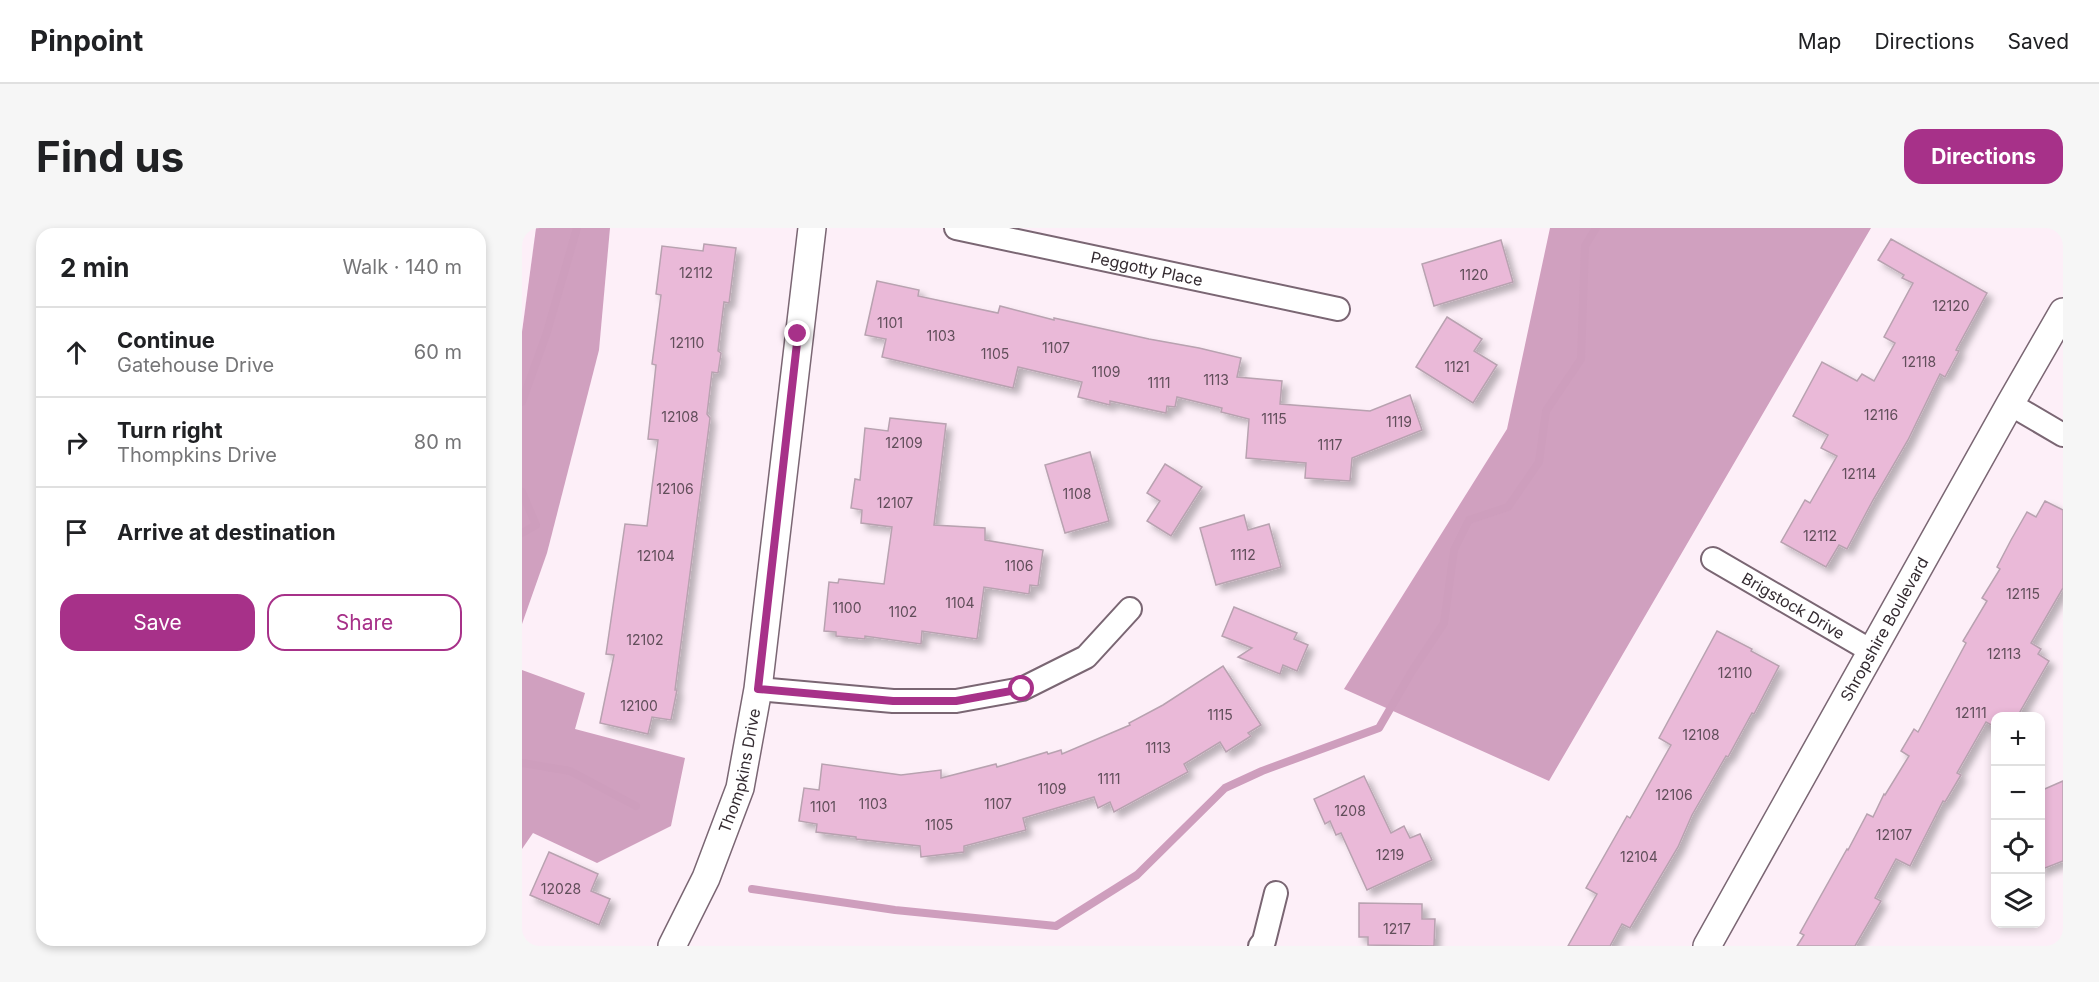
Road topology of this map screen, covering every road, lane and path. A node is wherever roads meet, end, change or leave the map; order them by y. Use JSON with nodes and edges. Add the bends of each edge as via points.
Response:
{"nodes":[{"id":1,"x":812,"y":228,"type":"edge"},
{"id":2,"x":956,"y":228,"type":"edge"},
{"id":3,"x":1338,"y":309,"type":"dead end"},
{"id":4,"x":2063,"y":312,"type":"edge"},
{"id":5,"x":2010,"y":404,"type":"junction"},
{"id":6,"x":2063,"y":435,"type":"edge"},
{"id":7,"x":1713,"y":559,"type":"dead end"},
{"id":8,"x":1130,"y":609,"type":"dead end"},
{"id":9,"x":1873,"y":652,"type":"junction"},
{"id":10,"x":758,"y":689,"type":"junction"},
{"id":11,"x":1276,"y":893,"type":"dead end"},
{"id":12,"x":672,"y":946,"type":"edge"},
{"id":13,"x":1260,"y":946,"type":"edge"},
{"id":14,"x":1707,"y":946,"type":"edge"}],
"edges":[{"from":1,"to":10,"type":"street","name":"Thompkins Drive"},
{"from":2,"to":3,"type":"street","name":"Peggotty Place"},
{"from":4,"to":5,"type":"street","name":"Shropshire Boulevard"},
{"from":5,"to":6,"type":"street"},
{"from":5,"to":9,"type":"street","name":"Shropshire Boulevard"},
{"from":7,"to":9,"type":"street","name":"Brigstock Drive"},
{"from":8,"to":10,"type":"street","via":[[1086,657],[1022,689],[956,701],[893,701]]},
{"from":9,"to":14,"type":"street","name":"Shropshire Boulevard"},
{"from":10,"to":12,"type":"street","name":"Thompkins Drive","via":[[740,788],[706,878]]},
{"from":11,"to":13,"type":"street"}]}
